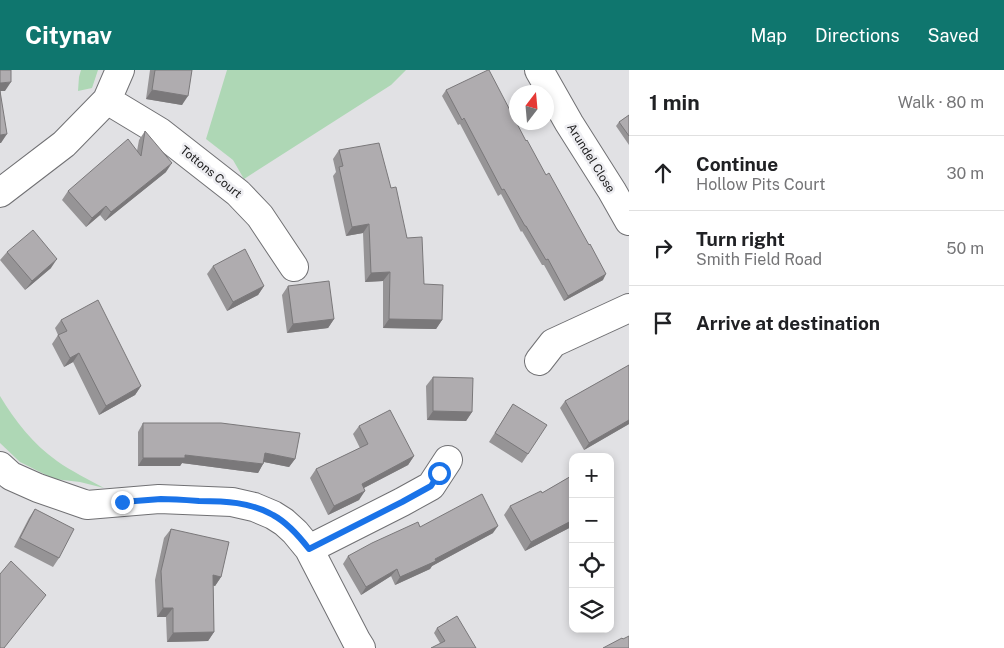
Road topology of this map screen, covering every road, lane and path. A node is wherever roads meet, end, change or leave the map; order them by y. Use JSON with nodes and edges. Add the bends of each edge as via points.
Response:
{"nodes":[{"id":1,"x":120,"y":70,"type":"edge"},
{"id":2,"x":539,"y":70,"type":"edge"},
{"id":3,"x":107,"y":100,"type":"junction"},
{"id":4,"x":0,"y":193,"type":"edge"},
{"id":5,"x":629,"y":221,"type":"edge"},
{"id":6,"x":294,"y":267,"type":"dead end"},
{"id":7,"x":629,"y":308,"type":"edge"},
{"id":8,"x":539,"y":361,"type":"dead end"},
{"id":9,"x":448,"y":460,"type":"dead end"},
{"id":10,"x":4,"y":480,"type":"edge"},
{"id":11,"x":309,"y":549,"type":"junction"},
{"id":12,"x":361,"y":648,"type":"edge"}],
"edges":[{"from":1,"to":3,"type":"street"},
{"from":2,"to":5,"type":"street","name":"Arundel Close"},
{"from":3,"to":4,"type":"street","via":[[64,144]]},
{"from":3,"to":6,"type":"street","name":"Tottons Court","via":[[160,132],[238,193],[260,216]]},
{"from":7,"to":8,"type":"street","via":[[553,343]]},
{"from":9,"to":11,"type":"street","via":[[431,486]]},
{"from":10,"to":11,"type":"street","via":[[87,504],[159,499],[232,502],[273,515],[295,532]]},
{"from":11,"to":12,"type":"street"}]}
